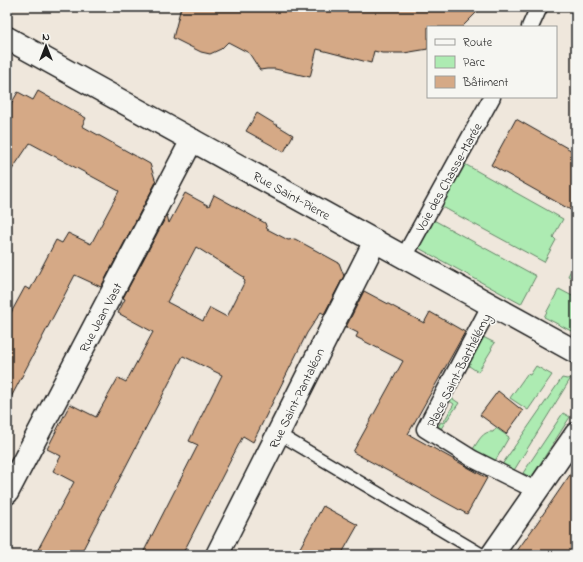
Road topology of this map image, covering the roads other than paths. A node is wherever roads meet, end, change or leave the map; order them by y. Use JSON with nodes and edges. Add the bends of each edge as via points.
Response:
{"nodes":[{"id":1,"x":539,"y":7,"type":"edge"},
{"id":2,"x":530,"y":26,"type":"edge"},
{"id":3,"x":7,"y":38,"type":"edge"},
{"id":4,"x":491,"y":98,"type":"edge"},
{"id":5,"x":192,"y":140,"type":"junction"},
{"id":6,"x":375,"y":241,"type":"junction"},
{"id":7,"x":404,"y":257,"type":"junction"},
{"id":8,"x":491,"y":304,"type":"junction"},
{"id":9,"x":576,"y":352,"type":"edge"},
{"id":10,"x":278,"y":434,"type":"junction"},
{"id":11,"x":576,"y":434,"type":"edge"},
{"id":12,"x":536,"y":491,"type":"junction"},
{"id":13,"x":7,"y":493,"type":"edge"},
{"id":14,"x":217,"y":555,"type":"edge"},
{"id":15,"x":483,"y":555,"type":"edge"},
{"id":16,"x":492,"y":555,"type":"edge"}],
"edges":[{"from":1,"to":2,"type":"street"},
{"from":3,"to":5,"type":"street","name":"Rue Saint-Pierre"},
{"from":4,"to":7,"type":"street","name":"Voie des Chasse-Marée"},
{"from":5,"to":6,"type":"street","name":"Rue Saint-Pierre"},
{"from":5,"to":13,"type":"street","name":"Rue Jean Vast"},
{"from":6,"to":7,"type":"street","name":"Rue Saint-Pierre"},
{"from":6,"to":10,"type":"street","name":"Rue Saint-Pantaléon"},
{"from":7,"to":8,"type":"street","name":"Rue Saint-Pierre"},
{"from":8,"to":9,"type":"street","name":"Rue Saint-Pierre"},
{"from":8,"to":12,"type":"street","name":"Place Saint-Barthélémy","via":[[425,429],[473,459]]},
{"from":10,"to":14,"type":"street","name":"Rue Saint-Pantaléon"},
{"from":10,"to":15,"type":"lane"},
{"from":11,"to":12,"type":"street"},
{"from":12,"to":16,"type":"street"}]}
